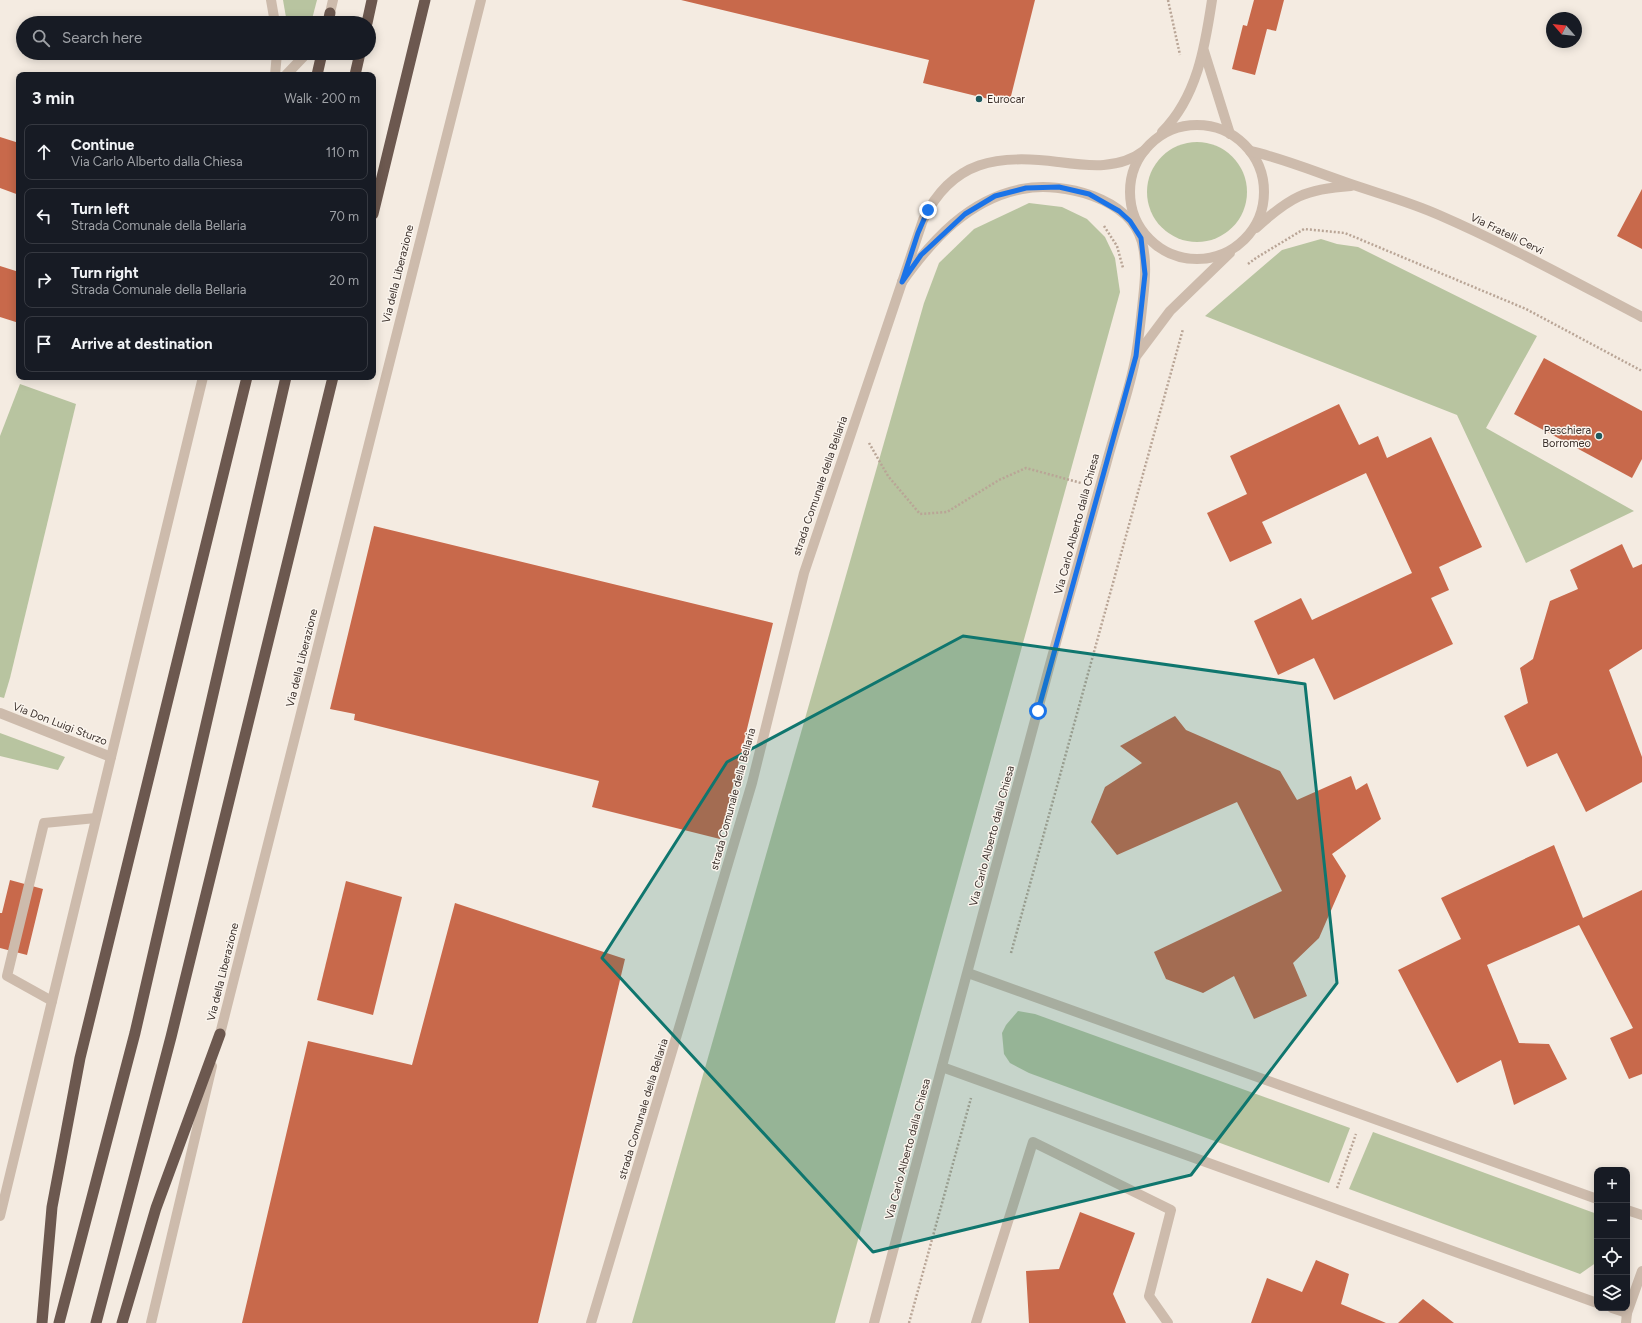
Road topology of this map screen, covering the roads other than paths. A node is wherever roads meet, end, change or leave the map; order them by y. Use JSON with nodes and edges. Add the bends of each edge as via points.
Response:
{"nodes":[{"id":1,"x":271,"y":0,"type":"edge"},
{"id":2,"x":333,"y":0,"type":"edge"},
{"id":3,"x":372,"y":0,"type":"edge"},
{"id":4,"x":426,"y":0,"type":"edge"},
{"id":5,"x":481,"y":0,"type":"edge"},
{"id":6,"x":1212,"y":0,"type":"edge"},
{"id":7,"x":274,"y":16,"type":"edge"},
{"id":8,"x":329,"y":16,"type":"edge"},
{"id":9,"x":369,"y":16,"type":"edge"},
{"id":10,"x":1204,"y":51,"type":"junction"},
{"id":11,"x":276,"y":60,"type":"edge"},
{"id":12,"x":300,"y":60,"type":"edge"},
{"id":13,"x":320,"y":60,"type":"edge"},
{"id":14,"x":358,"y":60,"type":"edge"},
{"id":15,"x":275,"y":72,"type":"edge"},
{"id":16,"x":289,"y":72,"type":"edge"},
{"id":17,"x":318,"y":72,"type":"edge"},
{"id":18,"x":356,"y":72,"type":"edge"},
{"id":19,"x":1230,"y":134,"type":"junction"},
{"id":20,"x":1149,"y":146,"type":"junction"},
{"id":21,"x":1250,"y":151,"type":"junction"},
{"id":22,"x":1356,"y":185,"type":"junction"},
{"id":23,"x":376,"y":202,"type":"edge"},
{"id":24,"x":1243,"y":241,"type":"junction"},
{"id":25,"x":902,"y":282,"type":"junction"},
{"id":26,"x":1642,"y":317,"type":"edge"},
{"id":27,"x":1136,"y":356,"type":"junction"},
{"id":28,"x":202,"y":380,"type":"edge"},
{"id":29,"x":246,"y":380,"type":"edge"},
{"id":30,"x":285,"y":380,"type":"edge"},
{"id":31,"x":332,"y":380,"type":"edge"},
{"id":32,"x":0,"y":714,"type":"edge"},
{"id":33,"x":111,"y":757,"type":"junction"},
{"id":34,"x":96,"y":818,"type":"junction"},
{"id":35,"x":968,"y":973,"type":"junction"},
{"id":36,"x":52,"y":1001,"type":"junction"},
{"id":37,"x":220,"y":1034,"type":"junction"},
{"id":38,"x":942,"y":1067,"type":"junction"},
{"id":39,"x":1594,"y":1198,"type":"edge"},
{"id":40,"x":1630,"y":1211,"type":"edge"},
{"id":41,"x":1642,"y":1215,"type":"edge"},
{"id":42,"x":0,"y":1216,"type":"edge"},
{"id":43,"x":1642,"y":1271,"type":"edge"},
{"id":44,"x":1594,"y":1302,"type":"edge"},
{"id":45,"x":1616,"y":1311,"type":"edge"},
{"id":46,"x":1627,"y":1318,"type":"edge"},
{"id":47,"x":42,"y":1323,"type":"edge"},
{"id":48,"x":59,"y":1323,"type":"edge"},
{"id":49,"x":96,"y":1323,"type":"edge"},
{"id":50,"x":122,"y":1323,"type":"edge"},
{"id":51,"x":151,"y":1323,"type":"edge"},
{"id":52,"x":591,"y":1323,"type":"edge"},
{"id":53,"x":874,"y":1323,"type":"edge"},
{"id":54,"x":976,"y":1323,"type":"edge"},
{"id":55,"x":1168,"y":1323,"type":"edge"}],
"edges":[{"from":1,"to":7,"type":"street"},
{"from":2,"to":8,"type":"street"},
{"from":3,"to":9,"type":"highway"},
{"from":4,"to":23,"type":"highway"},
{"from":5,"to":37,"type":"street","name":"Via della Liberazione"},
{"from":6,"to":10,"type":"street"},
{"from":10,"to":19,"type":"street"},
{"from":10,"to":20,"type":"street","via":[[1196,78],[1182,107]]},
{"from":11,"to":15,"type":"street"},
{"from":12,"to":16,"type":"street"},
{"from":13,"to":17,"type":"highway"},
{"from":14,"to":18,"type":"highway"},
{"from":19,"to":20,"type":"street","via":[[1210,126],[1194,125],[1171,130]]},
{"from":19,"to":21,"type":"street"},
{"from":20,"to":24,"type":"street","via":[[1134,167],[1130,193],[1134,216],[1141,231],[1149,240],[1170,254],[1196,260],[1219,256]]},
{"from":20,"to":25,"type":"street","via":[[1128,160],[1100,166],[1006,159],[984,163],[962,173],[943,190],[928,210]]},
{"from":21,"to":22,"type":"street","name":"Via Fratelli Cervi","via":[[1279,158]]},
{"from":21,"to":24,"type":"street","via":[[1260,170],[1264,198],[1259,217]]},
{"from":22,"to":24,"type":"street","name":"Via Fratelli Cervi","via":[[1302,194],[1281,206]]},
{"from":22,"to":26,"type":"street","name":"Via Fratelli Cervi","via":[[1439,215]]},
{"from":24,"to":27,"type":"street","name":"Via Carlo Alberto dalla Chiesa","via":[[1170,311]]},
{"from":25,"to":27,"type":"street","name":"Via Carlo Alberto dalla Chiesa","via":[[921,255],[965,214],[984,202],[1016,190],[1048,186],[1082,191],[1119,211],[1130,221],[1142,243],[1145,274]]},
{"from":25,"to":52,"type":"street","name":"strada Comunale della Bellaria","via":[[804,573],[752,783]]},
{"from":27,"to":35,"type":"street","name":"Via Carlo Alberto dalla Chiesa"},
{"from":28,"to":33,"type":"street"},
{"from":29,"to":47,"type":"highway","via":[[80,1058],[52,1207]]},
{"from":30,"to":48,"type":"highway","via":[[135,1034]]},
{"from":31,"to":49,"type":"highway","via":[[173,1029]]},
{"from":32,"to":33,"type":"street","name":"Via Don Luigi Sturzo"},
{"from":33,"to":34,"type":"street"},
{"from":34,"to":36,"type":"street"},
{"from":34,"to":36,"type":"street","via":[[44,823],[12,953],[7,976]]},
{"from":35,"to":38,"type":"street","name":"Via Carlo Alberto dalla Chiesa"},
{"from":35,"to":39,"type":"street"},
{"from":36,"to":42,"type":"street"},
{"from":37,"to":50,"type":"highway","via":[[156,1208]]},
{"from":37,"to":51,"type":"street","name":"Via della Liberazione"},
{"from":38,"to":44,"type":"street"},
{"from":38,"to":53,"type":"street","name":"Via Carlo Alberto dalla Chiesa"},
{"from":40,"to":41,"type":"street"},
{"from":43,"to":46,"type":"street"},
{"from":45,"to":46,"type":"street"},
{"from":54,"to":55,"type":"street","via":[[1033,1142],[1171,1210],[1149,1296]]}]}
